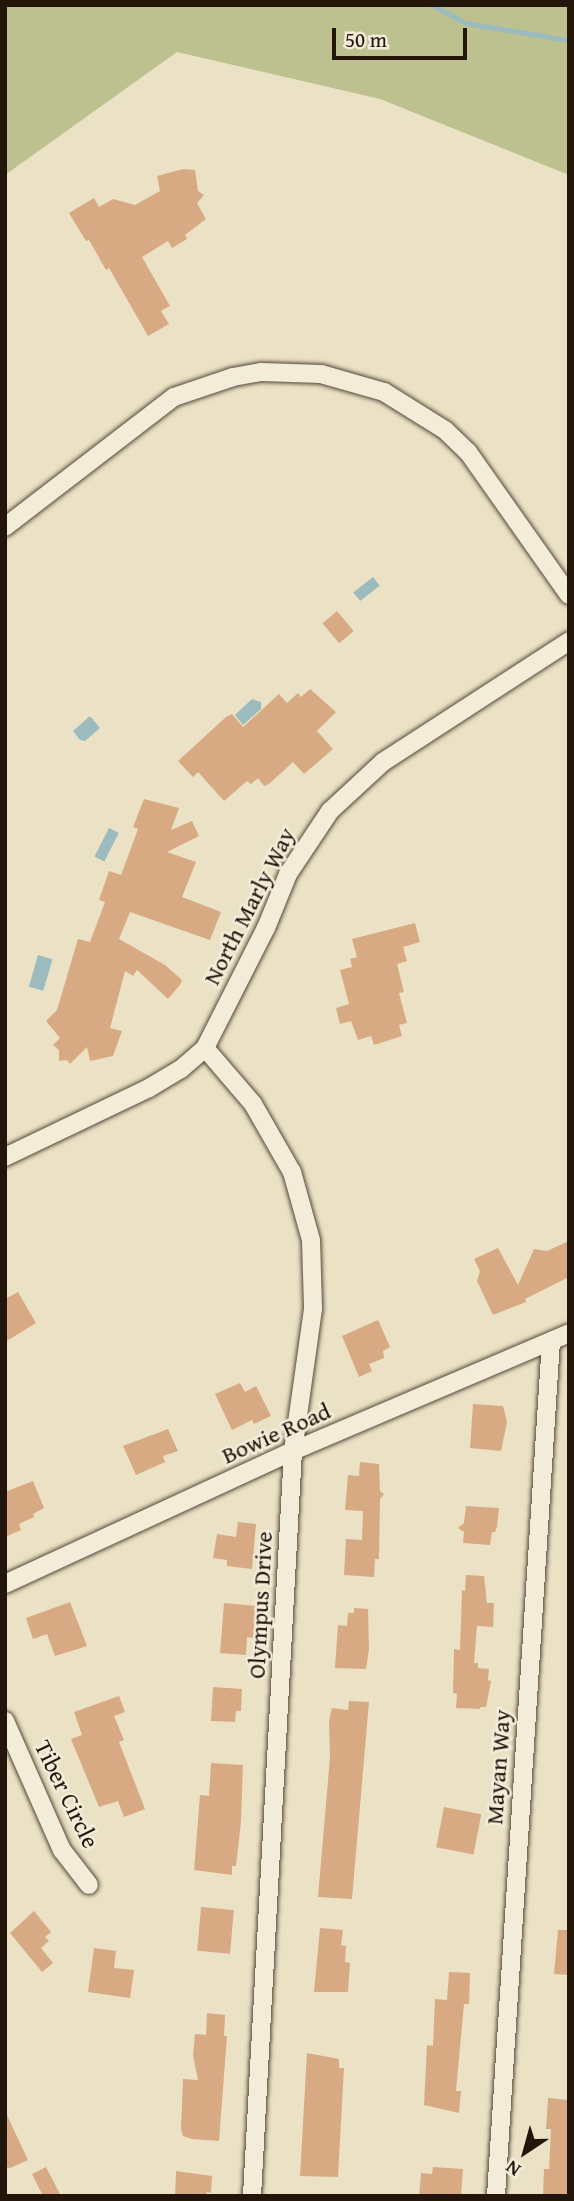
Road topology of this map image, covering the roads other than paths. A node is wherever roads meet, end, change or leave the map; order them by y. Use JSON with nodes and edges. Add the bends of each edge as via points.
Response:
{"nodes":[{"id":1,"x":5,"y":527,"type":"edge"},
{"id":2,"x":569,"y":595,"type":"edge"},
{"id":3,"x":569,"y":641,"type":"edge"},
{"id":4,"x":205,"y":1048,"type":"junction"},
{"id":5,"x":5,"y":1157,"type":"edge"},
{"id":6,"x":569,"y":1333,"type":"edge"},
{"id":7,"x":551,"y":1342,"type":"junction"},
{"id":8,"x":293,"y":1451,"type":"junction"},
{"id":9,"x":5,"y":1584,"type":"edge"},
{"id":10,"x":5,"y":1721,"type":"edge"},
{"id":11,"x":89,"y":1885,"type":"dead end"},
{"id":12,"x":252,"y":2196,"type":"edge"},
{"id":13,"x":496,"y":2196,"type":"edge"}],
"edges":[{"from":1,"to":2,"type":"street","via":[[174,397],[252,373],[321,374],[384,392],[445,430],[468,452]]},
{"from":3,"to":4,"type":"street","name":"North Marly Way","via":[[383,762],[330,811],[288,874]]},
{"from":4,"to":5,"type":"street","name":"North Marly Way","via":[[149,1088]]},
{"from":4,"to":8,"type":"street","name":"Olympus Drive","via":[[253,1104],[292,1172],[311,1240],[313,1309]]},
{"from":6,"to":7,"type":"street","name":"Bowie Road"},
{"from":7,"to":8,"type":"street","name":"Bowie Road"},
{"from":7,"to":13,"type":"street","name":"Mayan Way"},
{"from":8,"to":9,"type":"street","name":"Bowie Road"},
{"from":8,"to":12,"type":"street","name":"Olympus Drive"},
{"from":10,"to":11,"type":"street","name":"Tiber Circle","via":[[62,1850]]}]}
